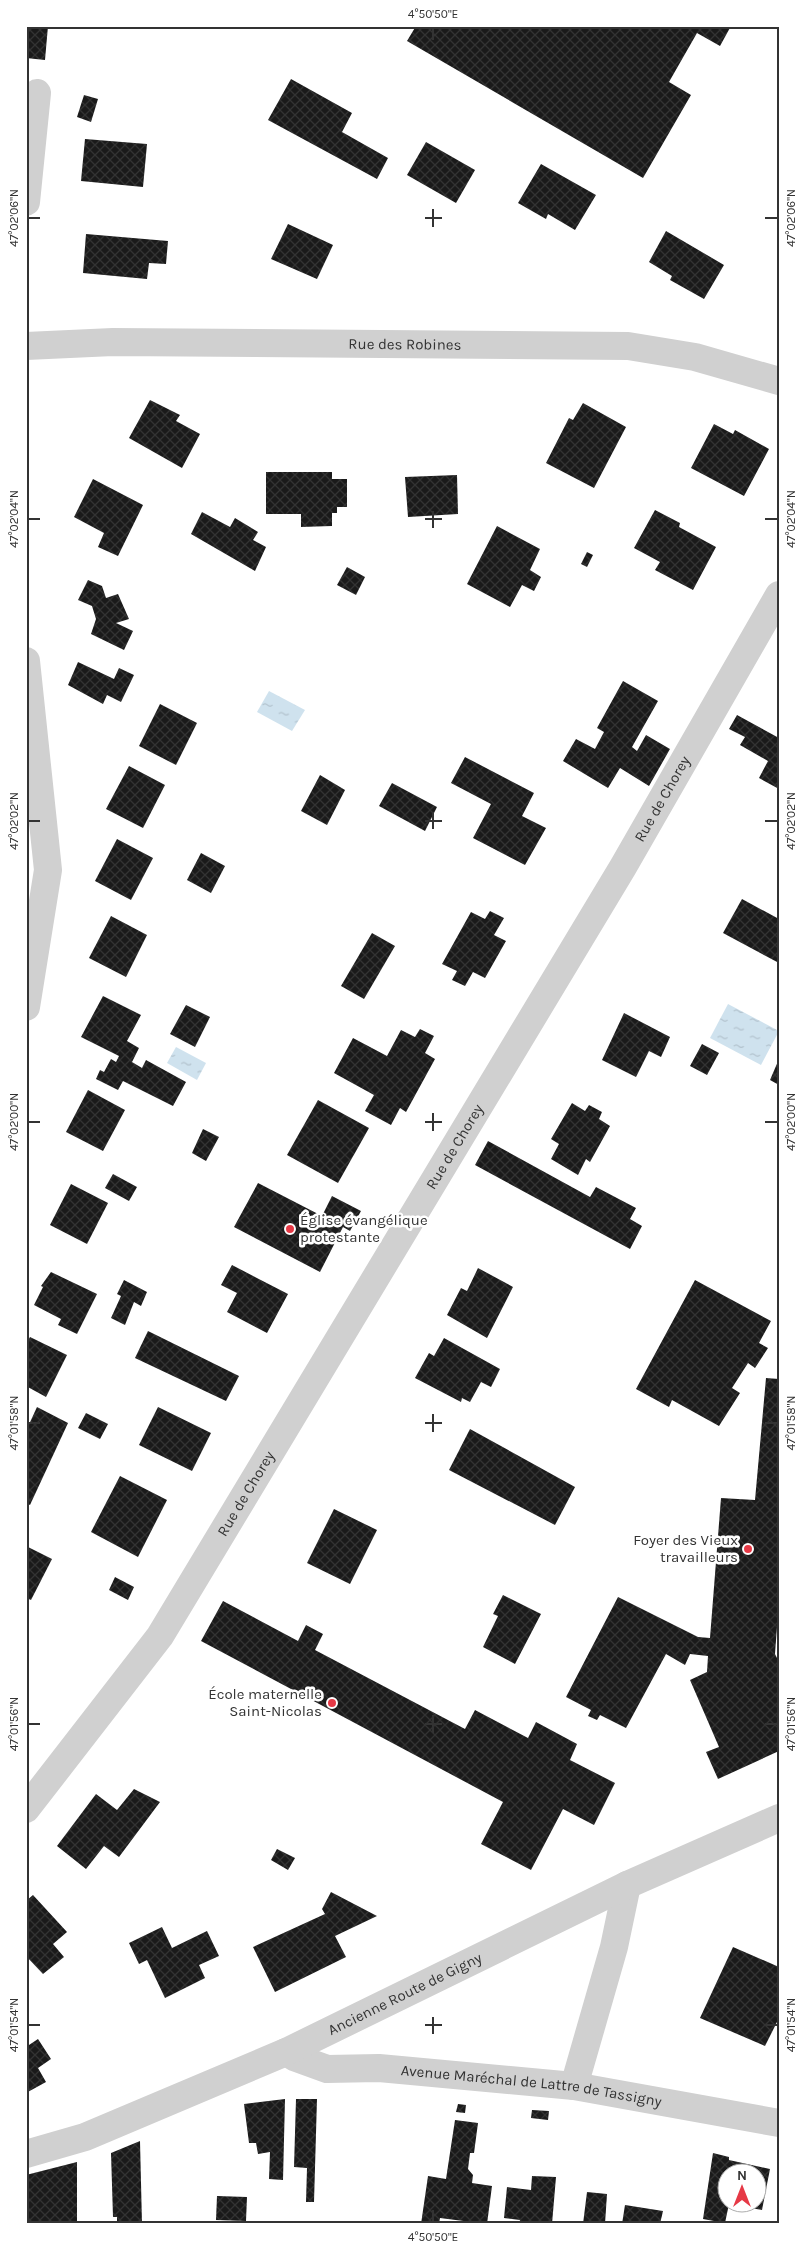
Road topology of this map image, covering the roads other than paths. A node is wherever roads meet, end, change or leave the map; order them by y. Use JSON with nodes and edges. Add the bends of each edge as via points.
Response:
{"nodes":[{"id":1,"x":37,"y":94,"type":"dead end"},
{"id":2,"x":26,"y":202,"type":"edge"},
{"id":3,"x":26,"y":346,"type":"edge"},
{"id":4,"x":779,"y":381,"type":"edge"},
{"id":5,"x":779,"y":595,"type":"edge"},
{"id":6,"x":26,"y":661,"type":"edge"},
{"id":7,"x":26,"y":1007,"type":"edge"},
{"id":8,"x":26,"y":1809,"type":"edge"},
{"id":9,"x":779,"y":1818,"type":"edge"},
{"id":10,"x":627,"y":1885,"type":"junction"},
{"id":11,"x":286,"y":2052,"type":"junction"},
{"id":12,"x":574,"y":2086,"type":"junction"},
{"id":13,"x":779,"y":2123,"type":"edge"},
{"id":14,"x":26,"y":2154,"type":"edge"}],
"edges":[{"from":1,"to":2,"type":"street"},
{"from":3,"to":4,"type":"street","name":"Rue des Robines","via":[[113,342],[628,346],[695,358]]},
{"from":5,"to":8,"type":"street","name":"Rue de Chorey","via":[[623,867],[160,1636]]},
{"from":6,"to":7,"type":"street","via":[[48,870]]},
{"from":9,"to":10,"type":"street","name":"Ancienne Route de Gigny"},
{"from":10,"to":11,"type":"street","name":"Ancienne Route de Gigny"},
{"from":10,"to":12,"type":"street","via":[[614,1947]]},
{"from":11,"to":12,"type":"street","name":"Avenue Maréchal de Lattre de Tassigny","via":[[327,2068],[380,2068]]},
{"from":11,"to":14,"type":"street","name":"Ancienne Route de Gigny","via":[[85,2137]]},
{"from":12,"to":13,"type":"street","name":"Avenue Maréchal de Lattre de Tassigny"}]}
